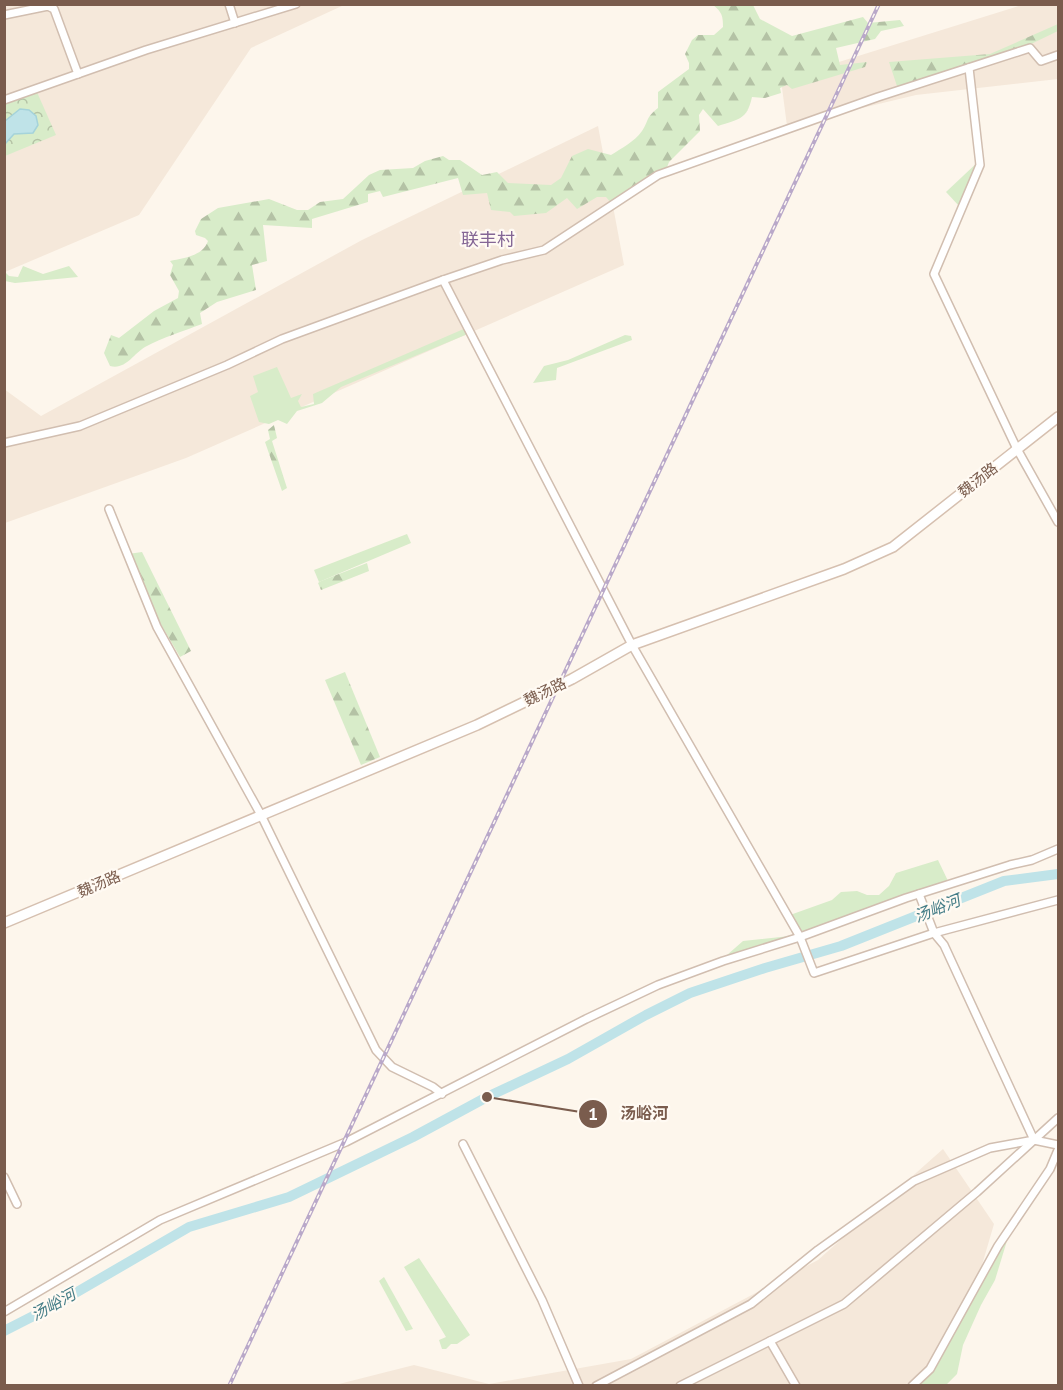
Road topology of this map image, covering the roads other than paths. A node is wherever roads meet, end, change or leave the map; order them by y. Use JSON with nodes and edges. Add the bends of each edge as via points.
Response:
{"nodes":[{"id":1,"x":229,"y":4,"type":"edge"},
{"id":2,"x":296,"y":4,"type":"edge"},
{"id":3,"x":4,"y":15,"type":"edge"},
{"id":4,"x":235,"y":23,"type":"junction"},
{"id":5,"x":1059,"y":55,"type":"edge"},
{"id":6,"x":969,"y":68,"type":"junction"},
{"id":7,"x":78,"y":74,"type":"junction"},
{"id":8,"x":4,"y":100,"type":"edge"},
{"id":9,"x":443,"y":280,"type":"junction"},
{"id":10,"x":1059,"y":417,"type":"edge"},
{"id":11,"x":4,"y":443,"type":"edge"},
{"id":12,"x":1017,"y":449,"type":"junction"},
{"id":13,"x":109,"y":510,"type":"dead end"},
{"id":14,"x":1059,"y":522,"type":"edge"},
{"id":15,"x":633,"y":645,"type":"junction"},
{"id":16,"x":261,"y":815,"type":"junction"},
{"id":17,"x":1059,"y":849,"type":"edge"},
{"id":18,"x":919,"y":894,"type":"junction"},
{"id":19,"x":1059,"y":900,"type":"edge"},
{"id":20,"x":4,"y":923,"type":"edge"},
{"id":21,"x":934,"y":933,"type":"junction"},
{"id":22,"x":801,"y":940,"type":"junction"},
{"id":23,"x":442,"y":1094,"type":"junction"},
{"id":24,"x":1059,"y":1118,"type":"edge"},
{"id":25,"x":1034,"y":1140,"type":"junction"},
{"id":26,"x":463,"y":1144,"type":"dead end"},
{"id":27,"x":1059,"y":1145,"type":"edge"},
{"id":28,"x":1059,"y":1150,"type":"edge"},
{"id":29,"x":4,"y":1178,"type":"edge"},
{"id":30,"x":17,"y":1204,"type":"dead end"},
{"id":31,"x":4,"y":1312,"type":"edge"},
{"id":32,"x":770,"y":1341,"type":"junction"},
{"id":33,"x":579,"y":1386,"type":"edge"},
{"id":34,"x":596,"y":1386,"type":"edge"},
{"id":35,"x":680,"y":1386,"type":"edge"},
{"id":36,"x":796,"y":1386,"type":"edge"},
{"id":37,"x":912,"y":1386,"type":"edge"}],
"edges":[{"from":1,"to":4,"type":"street"},
{"from":2,"to":4,"type":"street"},
{"from":3,"to":7,"type":"street","via":[[48,6],[54,9]]},
{"from":4,"to":7,"type":"street"},
{"from":5,"to":6,"type":"street","via":[[1041,62],[1030,48]]},
{"from":6,"to":9,"type":"street","via":[[658,175],[544,250]]},
{"from":6,"to":12,"type":"street","via":[[980,165],[934,273]]},
{"from":7,"to":8,"type":"street"},
{"from":9,"to":11,"type":"street","via":[[282,339],[80,426]]},
{"from":9,"to":15,"type":"street"},
{"from":10,"to":12,"type":"street","name":"魏汤路"},
{"from":12,"to":14,"type":"street"},
{"from":12,"to":15,"type":"street","name":"魏汤路","via":[[893,547],[844,569]]},
{"from":13,"to":16,"type":"street","via":[[157,627]]},
{"from":15,"to":16,"type":"street","name":"魏汤路","via":[[477,725]]},
{"from":15,"to":22,"type":"street"},
{"from":16,"to":20,"type":"street","name":"魏汤路"},
{"from":16,"to":23,"type":"street","via":[[376,1050],[392,1066]]},
{"from":17,"to":18,"type":"street"},
{"from":18,"to":21,"type":"street"},
{"from":18,"to":22,"type":"street"},
{"from":19,"to":21,"type":"street"},
{"from":21,"to":22,"type":"street","via":[[814,973]]},
{"from":21,"to":25,"type":"street","via":[[944,945]]},
{"from":22,"to":23,"type":"street","via":[[723,961],[658,985]]},
{"from":23,"to":31,"type":"street","via":[[346,1142],[160,1220]]},
{"from":24,"to":25,"type":"street"},
{"from":25,"to":27,"type":"street"},
{"from":25,"to":32,"type":"street","via":[[844,1304]]},
{"from":25,"to":34,"type":"street","via":[[990,1148],[914,1181],[751,1304]]},
{"from":26,"to":33,"type":"street","via":[[542,1300]]},
{"from":28,"to":37,"type":"street","via":[[998,1246],[930,1369]]},
{"from":29,"to":30,"type":"street"},
{"from":32,"to":35,"type":"street"},
{"from":32,"to":36,"type":"street"}]}
